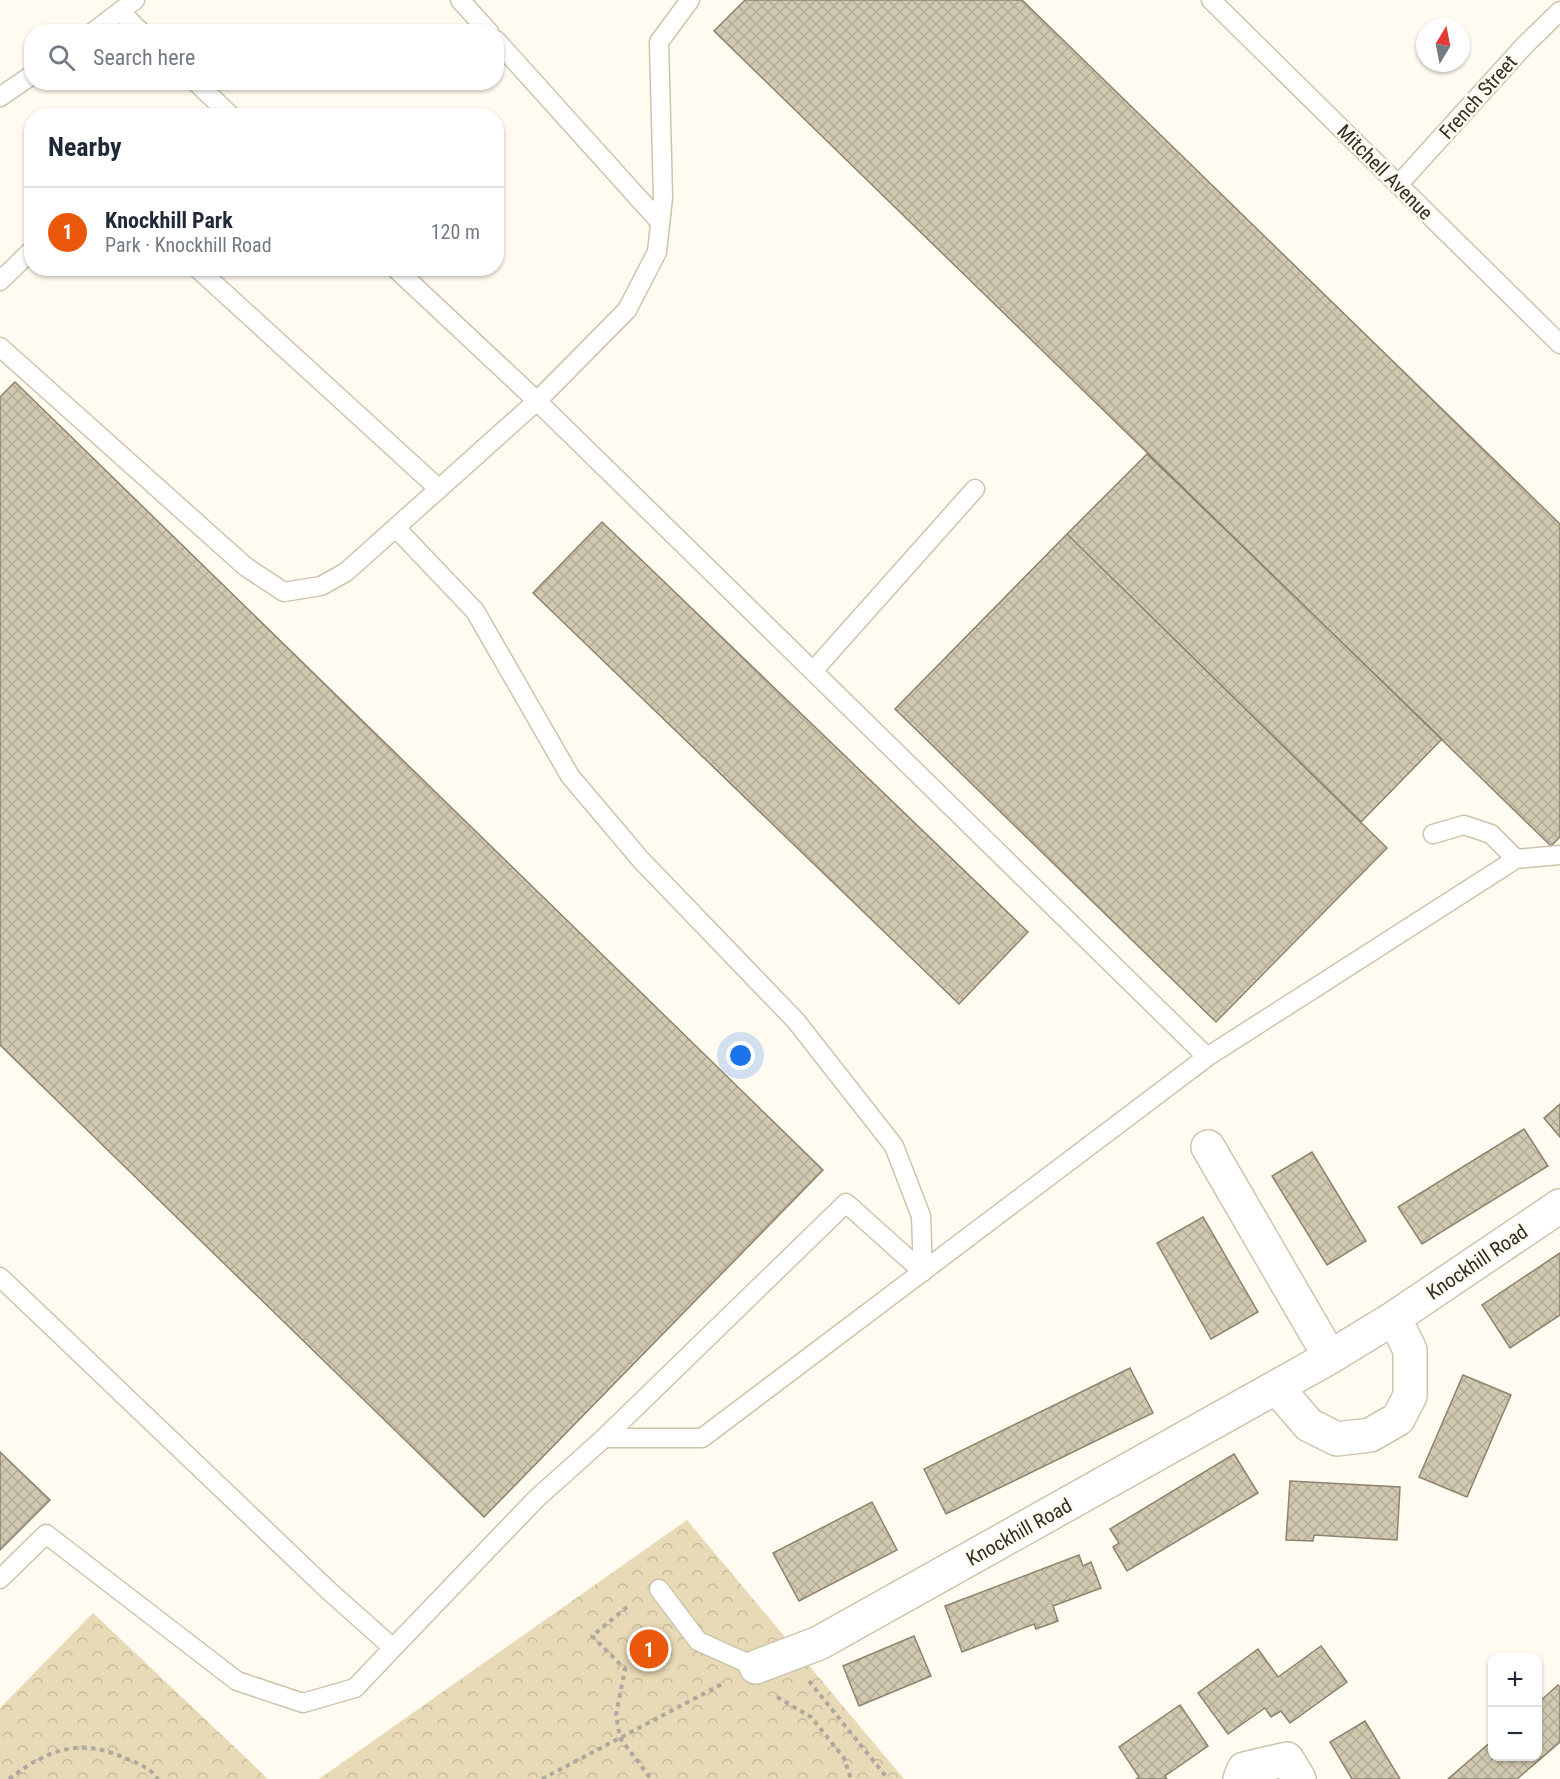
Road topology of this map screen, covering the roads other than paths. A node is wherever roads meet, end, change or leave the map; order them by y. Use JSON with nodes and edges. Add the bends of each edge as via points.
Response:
{"nodes":[{"id":1,"x":135,"y":0,"type":"edge"},
{"id":2,"x":460,"y":0,"type":"edge"},
{"id":3,"x":690,"y":0,"type":"edge"},
{"id":4,"x":1211,"y":0,"type":"edge"},
{"id":5,"x":1560,"y":11,"type":"edge"},
{"id":6,"x":121,"y":12,"type":"junction"},
{"id":7,"x":104,"y":24,"type":"edge"},
{"id":8,"x":133,"y":24,"type":"edge"},
{"id":9,"x":482,"y":24,"type":"edge"},
{"id":10,"x":504,"y":49,"type":"edge"},
{"id":11,"x":24,"y":80,"type":"edge"},
{"id":12,"x":204,"y":90,"type":"edge"},
{"id":13,"x":0,"y":97,"type":"edge"},
{"id":14,"x":223,"y":108,"type":"edge"},
{"id":15,"x":1398,"y":185,"type":"junction"},
{"id":16,"x":660,"y":222,"type":"junction"},
{"id":17,"x":24,"y":258,"type":"edge"},
{"id":18,"x":206,"y":276,"type":"edge"},
{"id":19,"x":404,"y":276,"type":"edge"},
{"id":20,"x":0,"y":281,"type":"edge"},
{"id":21,"x":1560,"y":344,"type":"edge"},
{"id":22,"x":0,"y":347,"type":"edge"},
{"id":23,"x":537,"y":401,"type":"junction"},
{"id":24,"x":439,"y":489,"type":"junction"},
{"id":25,"x":975,"y":489,"type":"dead end"},
{"id":26,"x":396,"y":528,"type":"junction"},
{"id":27,"x":813,"y":672,"type":"junction"},
{"id":28,"x":1433,"y":834,"type":"dead end"},
{"id":29,"x":1560,"y":855,"type":"edge"},
{"id":30,"x":1516,"y":859,"type":"junction"},
{"id":31,"x":1207,"y":1057,"type":"junction"},
{"id":32,"x":1208,"y":1147,"type":"dead end"},
{"id":33,"x":1560,"y":1206,"type":"edge"},
{"id":34,"x":923,"y":1272,"type":"junction"},
{"id":35,"x":0,"y":1277,"type":"edge"},
{"id":36,"x":1394,"y":1318,"type":"junction"},
{"id":37,"x":1330,"y":1357,"type":"junction"},
{"id":38,"x":1277,"y":1388,"type":"junction"},
{"id":39,"x":604,"y":1438,"type":"junction"},
{"id":40,"x":0,"y":1579,"type":"edge"},
{"id":41,"x":659,"y":1589,"type":"dead end"},
{"id":42,"x":393,"y":1648,"type":"junction"},
{"id":43,"x":756,"y":1667,"type":"joint"},
{"id":44,"x":1240,"y":1779,"type":"edge"},
{"id":45,"x":1299,"y":1779,"type":"edge"}],
"edges":[{"from":1,"to":6,"type":"lane"},
{"from":2,"to":9,"type":"lane"},
{"from":3,"to":16,"type":"lane","via":[[659,42],[663,197]]},
{"from":4,"to":15,"type":"lane","name":"Mitchell Avenue"},
{"from":5,"to":15,"type":"lane","name":"French Street"},
{"from":6,"to":7,"type":"lane"},
{"from":6,"to":8,"type":"lane"},
{"from":10,"to":16,"type":"lane"},
{"from":11,"to":13,"type":"lane"},
{"from":12,"to":14,"type":"lane"},
{"from":15,"to":21,"type":"lane","name":"Mitchell Avenue"},
{"from":16,"to":23,"type":"lane","via":[[657,252],[627,310]]},
{"from":17,"to":20,"type":"lane"},
{"from":18,"to":24,"type":"lane"},
{"from":19,"to":23,"type":"lane"},
{"from":22,"to":26,"type":"lane","via":[[246,567],[284,592],[321,586],[346,572]]},
{"from":23,"to":24,"type":"lane"},
{"from":23,"to":27,"type":"lane"},
{"from":24,"to":26,"type":"lane"},
{"from":25,"to":27,"type":"lane"},
{"from":26,"to":34,"type":"lane","via":[[475,611],[570,776],[641,860],[796,1021],[894,1146],[921,1216]]},
{"from":27,"to":31,"type":"lane"},
{"from":28,"to":30,"type":"lane","via":[[1464,825],[1491,834]]},
{"from":29,"to":30,"type":"lane"},
{"from":30,"to":31,"type":"lane"},
{"from":31,"to":34,"type":"lane"},
{"from":32,"to":37,"type":"street"},
{"from":33,"to":36,"type":"street","name":"Knockhill Road"},
{"from":34,"to":39,"type":"lane","via":[[702,1438]]},
{"from":34,"to":39,"type":"lane","via":[[846,1203]]},
{"from":35,"to":42,"type":"lane"},
{"from":36,"to":37,"type":"street","name":"Knockhill Road"},
{"from":36,"to":38,"type":"street","via":[[1410,1350],[1410,1396],[1398,1419],[1370,1435],[1337,1439],[1308,1425]]},
{"from":37,"to":38,"type":"street","name":"Knockhill Road"},
{"from":38,"to":43,"type":"street","name":"Knockhill Road","via":[[819,1643]]},
{"from":39,"to":42,"type":"lane","via":[[537,1499]]},
{"from":40,"to":42,"type":"lane","via":[[46,1534],[237,1681],[303,1702],[355,1688]]},
{"from":41,"to":43,"type":"lane","via":[[698,1641]]},
{"from":44,"to":45,"type":"street","via":[[1244,1770],[1287,1759]]}]}
